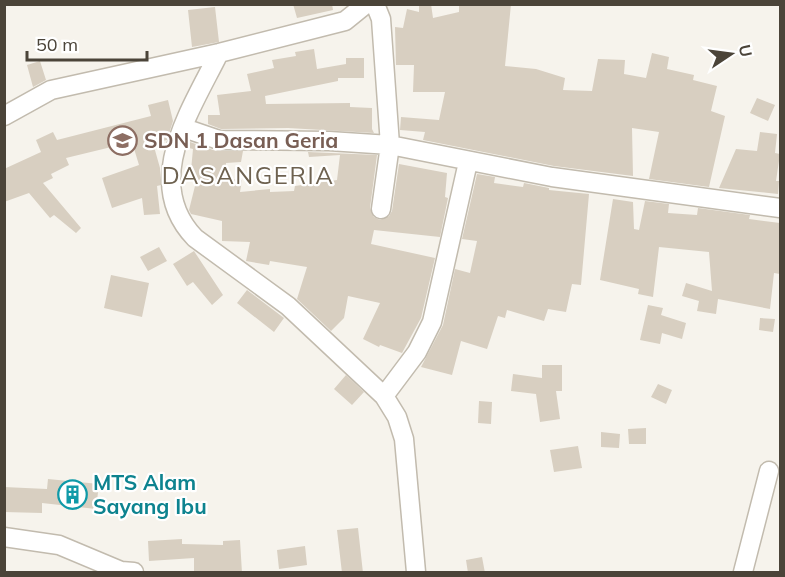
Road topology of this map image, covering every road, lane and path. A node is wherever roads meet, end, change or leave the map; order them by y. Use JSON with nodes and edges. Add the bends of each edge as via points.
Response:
{"nodes":[{"id":1,"x":366,"y":4,"type":"edge"},
{"id":2,"x":375,"y":4,"type":"edge"},
{"id":3,"x":216,"y":60,"type":"junction"},
{"id":4,"x":4,"y":116,"type":"edge"},
{"id":5,"x":187,"y":121,"type":"junction"},
{"id":6,"x":390,"y":145,"type":"junction"},
{"id":7,"x":468,"y":162,"type":"junction"},
{"id":8,"x":780,"y":208,"type":"edge"},
{"id":9,"x":381,"y":209,"type":"dead end"},
{"id":10,"x":384,"y":396,"type":"junction"},
{"id":11,"x":768,"y":471,"type":"dead end"},
{"id":12,"x":4,"y":537,"type":"edge"},
{"id":13,"x":134,"y":573,"type":"edge"},
{"id":14,"x":416,"y":573,"type":"edge"},
{"id":15,"x":744,"y":573,"type":"edge"}],
"edges":[{"from":1,"to":3,"type":"street","via":[[345,21]]},
{"from":2,"to":6,"type":"street","via":[[381,19]]},
{"from":3,"to":4,"type":"street","via":[[70,84]]},
{"from":3,"to":5,"type":"street"},
{"from":5,"to":6,"type":"street","via":[[219,140]]},
{"from":5,"to":10,"type":"street","via":[[172,157],[169,180],[182,224],[195,238],[288,306]]},
{"from":6,"to":7,"type":"street"},
{"from":6,"to":9,"type":"street"},
{"from":7,"to":8,"type":"street"},
{"from":7,"to":10,"type":"street","via":[[432,322],[417,352]]},
{"from":10,"to":14,"type":"street","via":[[404,439]]},
{"from":11,"to":15,"type":"street"},
{"from":12,"to":13,"type":"street","via":[[59,545]]}]}
